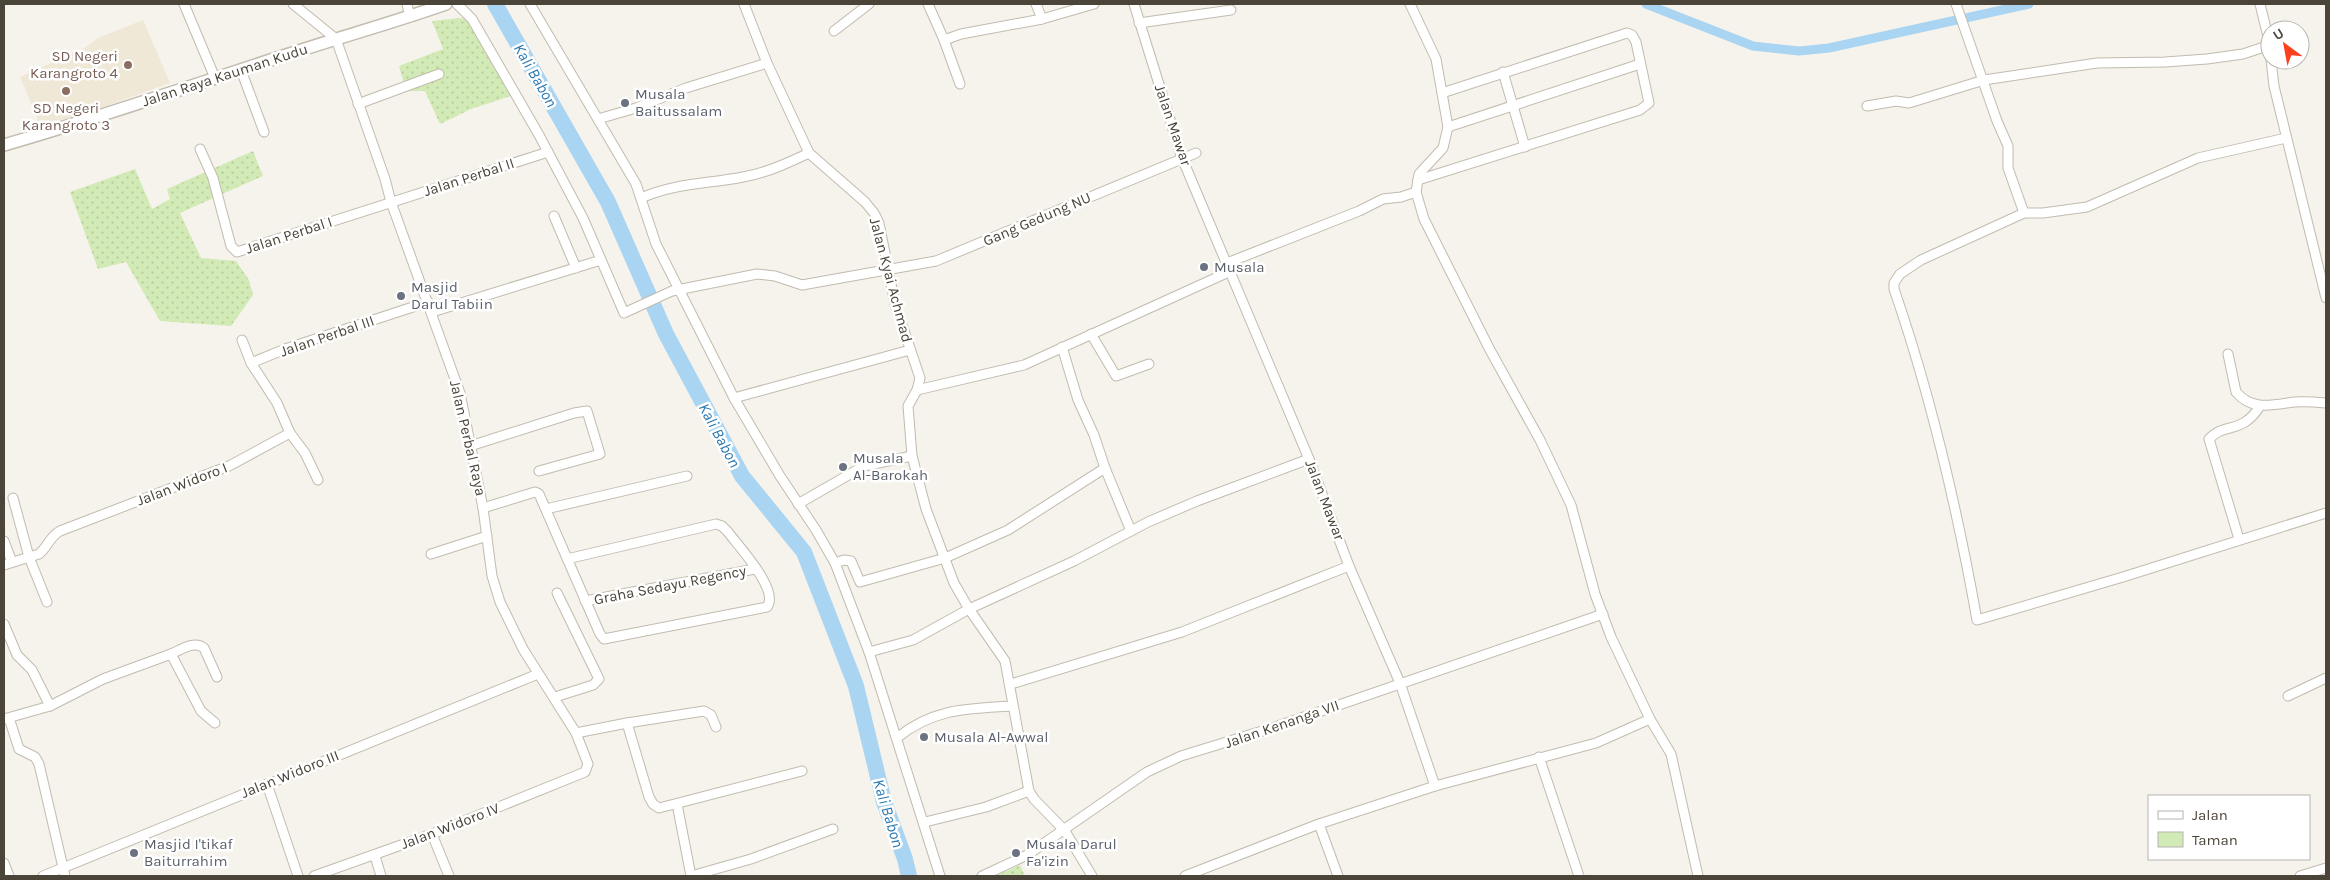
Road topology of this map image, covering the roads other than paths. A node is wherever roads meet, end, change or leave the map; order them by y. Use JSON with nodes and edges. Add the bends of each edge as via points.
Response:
{"nodes":[{"id":1,"x":184,"y":4,"type":"edge"},
{"id":2,"x":293,"y":4,"type":"edge"},
{"id":3,"x":407,"y":4,"type":"edge"},
{"id":4,"x":446,"y":4,"type":"edge"},
{"id":5,"x":457,"y":4,"type":"edge"},
{"id":6,"x":530,"y":4,"type":"edge"},
{"id":7,"x":744,"y":4,"type":"edge"},
{"id":8,"x":869,"y":4,"type":"edge"},
{"id":9,"x":928,"y":4,"type":"edge"},
{"id":10,"x":1036,"y":4,"type":"edge"},
{"id":11,"x":1094,"y":4,"type":"edge"},
{"id":12,"x":1134,"y":4,"type":"edge"},
{"id":13,"x":1410,"y":4,"type":"edge"},
{"id":14,"x":1967,"y":4,"type":"edge"},
{"id":15,"x":2260,"y":4,"type":"edge"},
{"id":16,"x":1957,"y":7,"type":"edge"},
{"id":17,"x":1231,"y":10,"type":"dead end"},
{"id":18,"x":410,"y":17,"type":"junction"},
{"id":19,"x":1042,"y":19,"type":"junction"},
{"id":20,"x":1139,"y":22,"type":"junction"},
{"id":21,"x":834,"y":31,"type":"dead end"},
{"id":22,"x":336,"y":39,"type":"junction"},
{"id":23,"x":944,"y":40,"type":"junction"},
{"id":24,"x":767,"y":63,"type":"junction"},
{"id":25,"x":1640,"y":64,"type":"junction"},
{"id":26,"x":241,"y":70,"type":"junction"},
{"id":27,"x":2272,"y":70,"type":"edge"},
{"id":28,"x":1503,"y":72,"type":"junction"},
{"id":29,"x":439,"y":74,"type":"dead end"},
{"id":30,"x":215,"y":78,"type":"junction"},
{"id":31,"x":1984,"y":80,"type":"junction"},
{"id":32,"x":960,"y":84,"type":"dead end"},
{"id":33,"x":1442,"y":93,"type":"junction"},
{"id":34,"x":358,"y":104,"type":"junction"},
{"id":35,"x":1514,"y":106,"type":"junction"},
{"id":36,"x":1867,"y":106,"type":"dead end"},
{"id":37,"x":598,"y":119,"type":"junction"},
{"id":38,"x":1448,"y":127,"type":"junction"},
{"id":39,"x":264,"y":132,"type":"dead end"},
{"id":40,"x":2286,"y":138,"type":"junction"},
{"id":41,"x":4,"y":145,"type":"edge"},
{"id":42,"x":1525,"y":147,"type":"junction"},
{"id":43,"x":200,"y":149,"type":"dead end"},
{"id":44,"x":548,"y":152,"type":"junction"},
{"id":45,"x":809,"y":153,"type":"junction"},
{"id":46,"x":1196,"y":153,"type":"dead end"},
{"id":47,"x":1182,"y":158,"type":"junction"},
{"id":48,"x":1418,"y":180,"type":"junction"},
{"id":49,"x":1416,"y":192,"type":"junction"},
{"id":50,"x":641,"y":198,"type":"junction"},
{"id":51,"x":391,"y":202,"type":"junction"},
{"id":52,"x":2024,"y":213,"type":"junction"},
{"id":53,"x":554,"y":216,"type":"dead end"},
{"id":54,"x":601,"y":260,"type":"junction"},
{"id":55,"x":1229,"y":267,"type":"junction"},
{"id":56,"x":576,"y":268,"type":"junction"},
{"id":57,"x":889,"y":270,"type":"junction"},
{"id":58,"x":675,"y":291,"type":"junction"},
{"id":59,"x":2326,"y":295,"type":"edge"},
{"id":60,"x":428,"y":302,"type":"junction"},
{"id":61,"x":432,"y":312,"type":"junction"},
{"id":62,"x":1090,"y":334,"type":"junction"},
{"id":63,"x":242,"y":340,"type":"dead end"},
{"id":64,"x":1062,"y":347,"type":"junction"},
{"id":65,"x":910,"y":350,"type":"junction"},
{"id":66,"x":2228,"y":354,"type":"dead end"},
{"id":67,"x":251,"y":363,"type":"junction"},
{"id":68,"x":1149,"y":364,"type":"dead end"},
{"id":69,"x":917,"y":390,"type":"junction"},
{"id":70,"x":734,"y":398,"type":"junction"},
{"id":71,"x":2326,"y":403,"type":"edge"},
{"id":72,"x":2260,"y":406,"type":"junction"},
{"id":73,"x":290,"y":433,"type":"junction"},
{"id":74,"x":470,"y":446,"type":"junction"},
{"id":75,"x":912,"y":456,"type":"junction"},
{"id":76,"x":1309,"y":459,"type":"junction"},
{"id":77,"x":1105,"y":468,"type":"junction"},
{"id":78,"x":539,"y":471,"type":"dead end"},
{"id":79,"x":687,"y":476,"type":"dead end"},
{"id":80,"x":318,"y":480,"type":"dead end"},
{"id":81,"x":13,"y":498,"type":"dead end"},
{"id":82,"x":798,"y":504,"type":"junction"},
{"id":83,"x":483,"y":508,"type":"junction"},
{"id":84,"x":546,"y":509,"type":"junction"},
{"id":85,"x":2326,"y":513,"type":"edge"},
{"id":86,"x":1131,"y":531,"type":"junction"},
{"id":87,"x":487,"y":536,"type":"junction"},
{"id":88,"x":2239,"y":539,"type":"junction"},
{"id":89,"x":4,"y":541,"type":"edge"},
{"id":90,"x":430,"y":554,"type":"dead end"},
{"id":91,"x":29,"y":557,"type":"junction"},
{"id":92,"x":945,"y":558,"type":"junction"},
{"id":93,"x":567,"y":559,"type":"junction"},
{"id":94,"x":835,"y":563,"type":"junction"},
{"id":95,"x":8,"y":564,"type":"edge"},
{"id":96,"x":1349,"y":566,"type":"junction"},
{"id":97,"x":755,"y":569,"type":"junction"},
{"id":98,"x":557,"y":593,"type":"dead end"},
{"id":99,"x":586,"y":601,"type":"junction"},
{"id":100,"x":47,"y":602,"type":"dead end"},
{"id":101,"x":969,"y":609,"type":"junction"},
{"id":102,"x":1603,"y":614,"type":"junction"},
{"id":103,"x":4,"y":624,"type":"edge"},
{"id":104,"x":6,"y":639,"type":"edge"},
{"id":105,"x":869,"y":652,"type":"junction"},
{"id":106,"x":171,"y":654,"type":"junction"},
{"id":107,"x":538,"y":674,"type":"junction"},
{"id":108,"x":217,"y":677,"type":"dead end"},
{"id":109,"x":2326,"y":678,"type":"edge"},
{"id":110,"x":1400,"y":683,"type":"junction"},
{"id":111,"x":1010,"y":684,"type":"junction"},
{"id":112,"x":2288,"y":696,"type":"dead end"},
{"id":113,"x":555,"y":697,"type":"junction"},
{"id":114,"x":50,"y":706,"type":"junction"},
{"id":115,"x":1012,"y":706,"type":"junction"},
{"id":116,"x":6,"y":718,"type":"edge"},
{"id":117,"x":1650,"y":719,"type":"junction"},
{"id":118,"x":627,"y":723,"type":"junction"},
{"id":119,"x":215,"y":724,"type":"dead end"},
{"id":120,"x":716,"y":727,"type":"dead end"},
{"id":121,"x":576,"y":733,"type":"junction"},
{"id":122,"x":898,"y":737,"type":"junction"},
{"id":123,"x":1539,"y":757,"type":"junction"},
{"id":124,"x":802,"y":771,"type":"dead end"},
{"id":125,"x":585,"y":772,"type":"joint"},
{"id":126,"x":267,"y":784,"type":"junction"},
{"id":127,"x":1435,"y":786,"type":"junction"},
{"id":128,"x":1029,"y":791,"type":"junction"},
{"id":129,"x":677,"y":804,"type":"junction"},
{"id":130,"x":925,"y":822,"type":"junction"},
{"id":131,"x":1319,"y":824,"type":"junction"},
{"id":132,"x":833,"y":830,"type":"dead end"},
{"id":133,"x":1065,"y":831,"type":"junction"},
{"id":134,"x":432,"y":834,"type":"junction"},
{"id":135,"x":376,"y":856,"type":"junction"},
{"id":136,"x":4,"y":863,"type":"edge"},
{"id":137,"x":2326,"y":868,"type":"edge"},
{"id":138,"x":63,"y":872,"type":"edge"},
{"id":139,"x":9,"y":876,"type":"edge"},
{"id":140,"x":43,"y":876,"type":"edge"},
{"id":141,"x":298,"y":876,"type":"edge"},
{"id":142,"x":314,"y":876,"type":"edge"},
{"id":143,"x":382,"y":876,"type":"edge"},
{"id":144,"x":449,"y":876,"type":"edge"},
{"id":145,"x":940,"y":876,"type":"edge"},
{"id":146,"x":982,"y":876,"type":"edge"},
{"id":147,"x":1092,"y":876,"type":"edge"},
{"id":148,"x":1186,"y":876,"type":"edge"},
{"id":149,"x":1338,"y":876,"type":"edge"},
{"id":150,"x":1579,"y":876,"type":"edge"},
{"id":151,"x":1698,"y":876,"type":"edge"},
{"id":152,"x":2300,"y":876,"type":"edge"}],
"edges":[{"from":1,"to":30,"type":"street"},
{"from":2,"to":22,"type":"street"},
{"from":3,"to":18,"type":"street"},
{"from":4,"to":18,"type":"street","name":"Jalan Raya Kauman Kudu"},
{"from":5,"to":44,"type":"street","via":[[472,19]]},
{"from":6,"to":37,"type":"street"},
{"from":7,"to":24,"type":"street","name":"Jalan Kyai Achmad"},
{"from":8,"to":21,"type":"street"},
{"from":9,"to":23,"type":"street"},
{"from":10,"to":19,"type":"street"},
{"from":11,"to":19,"type":"street"},
{"from":12,"to":20,"type":"street","name":"Jalan Mawar"},
{"from":13,"to":33,"type":"street","via":[[1436,59]]},
{"from":14,"to":16,"type":"street"},
{"from":15,"to":31,"type":"street","via":[[2270,45],[2243,54],[2165,62],[2097,63]]},
{"from":16,"to":31,"type":"street"},
{"from":17,"to":20,"type":"street"},
{"from":18,"to":22,"type":"street","name":"Jalan Raya Kauman Kudu"},
{"from":19,"to":23,"type":"street"},
{"from":20,"to":47,"type":"street","name":"Jalan Mawar"},
{"from":22,"to":26,"type":"street","name":"Jalan Raya Kauman Kudu"},
{"from":22,"to":34,"type":"street","name":"Jalan Perbal Raya"},
{"from":23,"to":32,"type":"street"},
{"from":24,"to":37,"type":"street"},
{"from":24,"to":45,"type":"street","name":"Jalan Kyai Achmad"},
{"from":25,"to":28,"type":"street","via":[[1634,37],[1627,33]]},
{"from":25,"to":35,"type":"street"},
{"from":25,"to":42,"type":"street","via":[[1649,103],[1646,107]]},
{"from":26,"to":30,"type":"street","name":"Jalan Raya Kauman Kudu"},
{"from":26,"to":39,"type":"street"},
{"from":27,"to":40,"type":"street"},
{"from":28,"to":33,"type":"street"},
{"from":28,"to":35,"type":"street"},
{"from":29,"to":34,"type":"street"},
{"from":30,"to":41,"type":"street","name":"Jalan Raya Kauman Kudu"},
{"from":31,"to":36,"type":"street","via":[[1909,103],[1896,101]]},
{"from":31,"to":52,"type":"street","via":[[2008,146],[2008,168]]},
{"from":33,"to":38,"type":"street"},
{"from":34,"to":51,"type":"street","name":"Jalan Perbal Raya"},
{"from":35,"to":38,"type":"street"},
{"from":35,"to":42,"type":"street"},
{"from":37,"to":50,"type":"street"},
{"from":38,"to":48,"type":"street","via":[[1443,148],[1423,167]]},
{"from":40,"to":52,"type":"street","via":[[2198,158],[2087,207]]},
{"from":40,"to":59,"type":"street"},
{"from":42,"to":48,"type":"street"},
{"from":43,"to":51,"type":"street","name":"Jalan Perbal I","via":[[213,178],[231,246],[237,252]]},
{"from":44,"to":51,"type":"street","name":"Jalan Perbal II"},
{"from":44,"to":54,"type":"street"},
{"from":45,"to":50,"type":"street","via":[[744,177],[689,183]]},
{"from":45,"to":57,"type":"street","name":"Jalan Kyai Achmad","via":[[874,213]]},
{"from":46,"to":47,"type":"street","name":"Gang Gedung NU"},
{"from":47,"to":55,"type":"street","name":"Jalan Mawar"},
{"from":47,"to":57,"type":"street","name":"Gang Gedung NU","via":[[942,259]]},
{"from":48,"to":49,"type":"street"},
{"from":49,"to":55,"type":"street","via":[[1383,199]]},
{"from":49,"to":102,"type":"street","via":[[1426,225],[1571,505]]},
{"from":50,"to":58,"type":"street"},
{"from":51,"to":60,"type":"street","name":"Jalan Perbal Raya"},
{"from":52,"to":88,"type":"street","via":[[1921,260],[1900,274],[1894,283],[1956,508],[1977,620]]},
{"from":53,"to":56,"type":"street"},
{"from":54,"to":56,"type":"street"},
{"from":54,"to":58,"type":"street","name":"Gang Gedung NU","via":[[624,313]]},
{"from":55,"to":62,"type":"street"},
{"from":55,"to":76,"type":"street","name":"Jalan Mawar"},
{"from":56,"to":61,"type":"street"},
{"from":57,"to":58,"type":"street","name":"Gang Gedung NU","via":[[802,285],[758,274]]},
{"from":57,"to":65,"type":"street","name":"Jalan Kyai Achmad","via":[[895,304]]},
{"from":58,"to":70,"type":"street"},
{"from":60,"to":61,"type":"street","name":"Jalan Perbal Raya"},
{"from":60,"to":67,"type":"street","name":"Jalan Perbal III"},
{"from":61,"to":74,"type":"street","name":"Jalan Perbal Raya","via":[[460,393]]},
{"from":62,"to":64,"type":"street"},
{"from":62,"to":68,"type":"street","via":[[1116,376]]},
{"from":63,"to":67,"type":"street"},
{"from":64,"to":69,"type":"street","via":[[1024,364]]},
{"from":64,"to":77,"type":"street","via":[[1078,400]]},
{"from":65,"to":69,"type":"street","name":"Jalan Kyai Achmad","via":[[920,378]]},
{"from":65,"to":70,"type":"street"},
{"from":66,"to":72,"type":"street","via":[[2236,392],[2249,403]]},
{"from":67,"to":73,"type":"street","via":[[277,403]]},
{"from":69,"to":75,"type":"street","name":"Jalan Kyai Achmad","via":[[908,406]]},
{"from":70,"to":82,"type":"street"},
{"from":71,"to":72,"type":"street"},
{"from":72,"to":88,"type":"street","via":[[2247,422],[2209,438]]},
{"from":73,"to":80,"type":"street","via":[[306,453]]},
{"from":73,"to":91,"type":"street","name":"Jalan Widoro I","via":[[230,466],[60,531],[52,535],[44,550]]},
{"from":74,"to":78,"type":"street","via":[[587,411],[600,454]]},
{"from":74,"to":83,"type":"street","name":"Jalan Perbal Raya"},
{"from":75,"to":82,"type":"street","via":[[864,466]]},
{"from":75,"to":92,"type":"street","name":"Jalan Kyai Achmad","via":[[926,509]]},
{"from":76,"to":86,"type":"street","via":[[1197,501]]},
{"from":76,"to":96,"type":"street","name":"Jalan Mawar"},
{"from":77,"to":86,"type":"street"},
{"from":77,"to":92,"type":"street","via":[[1008,530]]},
{"from":79,"to":84,"type":"street"},
{"from":81,"to":91,"type":"street"},
{"from":82,"to":94,"type":"street"},
{"from":83,"to":84,"type":"street","name":"Graha Sedayu Regency","via":[[537,492]]},
{"from":83,"to":87,"type":"street","name":"Jalan Perbal Raya"},
{"from":84,"to":93,"type":"street","name":"Graha Sedayu Regency"},
{"from":85,"to":88,"type":"street"},
{"from":86,"to":101,"type":"street"},
{"from":87,"to":90,"type":"street"},
{"from":87,"to":107,"type":"street","name":"Jalan Perbal Raya","via":[[492,576],[500,602]]},
{"from":89,"to":95,"type":"street"},
{"from":91,"to":95,"type":"street","name":"Jalan Widoro I"},
{"from":91,"to":100,"type":"street"},
{"from":92,"to":94,"type":"street","via":[[860,582],[851,561]]},
{"from":92,"to":101,"type":"street","name":"Jalan Kyai Achmad","via":[[954,583]]},
{"from":93,"to":97,"type":"street","via":[[716,524],[728,532]]},
{"from":93,"to":99,"type":"street","name":"Graha Sedayu Regency"},
{"from":94,"to":105,"type":"street"},
{"from":96,"to":110,"type":"street","name":"Jalan Mawar"},
{"from":96,"to":111,"type":"street","via":[[1182,632]]},
{"from":97,"to":99,"type":"street","name":"Graha Sedayu Regency"},
{"from":97,"to":99,"type":"street","name":"Graha Sedayu Regency","via":[[770,594],[767,607],[610,639],[604,639],[600,634]]},
{"from":98,"to":113,"type":"street","via":[[599,680],[594,685]]},
{"from":101,"to":105,"type":"street","via":[[913,640]]},
{"from":101,"to":111,"type":"street","name":"Jalan Kyai Achmad","via":[[996,644],[1005,661]]},
{"from":102,"to":110,"type":"street","name":"Jalan Kenanga VII"},
{"from":102,"to":117,"type":"street"},
{"from":103,"to":104,"type":"street"},
{"from":104,"to":114,"type":"street","via":[[32,670]]},
{"from":105,"to":122,"type":"street"},
{"from":106,"to":108,"type":"street","via":[[194,644],[200,645]]},
{"from":106,"to":114,"type":"street","via":[[103,679]]},
{"from":106,"to":119,"type":"street","via":[[201,711]]},
{"from":107,"to":113,"type":"street","name":"Jalan Perbal Raya"},
{"from":107,"to":126,"type":"street","name":"Jalan Widoro III"},
{"from":109,"to":112,"type":"street"},
{"from":110,"to":127,"type":"street","name":"Jalan Mawar"},
{"from":110,"to":133,"type":"street","name":"Jalan Kenanga VII","via":[[1164,763]]},
{"from":111,"to":115,"type":"street","name":"Jalan Kyai Achmad"},
{"from":113,"to":121,"type":"street","name":"Jalan Perbal Raya"},
{"from":114,"to":116,"type":"street"},
{"from":115,"to":122,"type":"street","via":[[960,709],[934,716],[913,725]]},
{"from":115,"to":128,"type":"street","name":"Jalan Kyai Achmad"},
{"from":116,"to":138,"type":"street","via":[[19,749],[35,757],[39,764]]},
{"from":117,"to":123,"type":"street","via":[[1596,743]]},
{"from":117,"to":151,"type":"street","via":[[1667,744],[1674,763]]},
{"from":118,"to":120,"type":"street","via":[[704,711],[711,715]]},
{"from":118,"to":121,"type":"street"},
{"from":118,"to":129,"type":"street","via":[[653,804],[659,808]]},
{"from":121,"to":125,"type":"street","name":"Jalan Perbal Raya","via":[[588,764]]},
{"from":122,"to":130,"type":"street"},
{"from":123,"to":127,"type":"street"},
{"from":123,"to":150,"type":"street"},
{"from":124,"to":129,"type":"street"},
{"from":125,"to":134,"type":"street","name":"Jalan Widoro IV"},
{"from":126,"to":138,"type":"street","name":"Jalan Widoro III"},
{"from":126,"to":141,"type":"street"},
{"from":127,"to":131,"type":"street"},
{"from":128,"to":130,"type":"street","via":[[986,807]]},
{"from":128,"to":133,"type":"street","name":"Jalan Kyai Achmad"},
{"from":129,"to":132,"type":"street","via":[[691,876]]},
{"from":130,"to":145,"type":"street"},
{"from":131,"to":148,"type":"street"},
{"from":131,"to":149,"type":"street"},
{"from":133,"to":146,"type":"street","name":"Jalan Kenanga VII","via":[[1027,855]]},
{"from":133,"to":147,"type":"street","name":"Jalan Kyai Achmad"},
{"from":134,"to":135,"type":"street","name":"Jalan Widoro IV"},
{"from":134,"to":144,"type":"street"},
{"from":135,"to":142,"type":"street","name":"Jalan Widoro IV"},
{"from":135,"to":143,"type":"street"},
{"from":136,"to":139,"type":"street"},
{"from":137,"to":152,"type":"street"},
{"from":138,"to":140,"type":"street","name":"Jalan Widoro III"}]}
